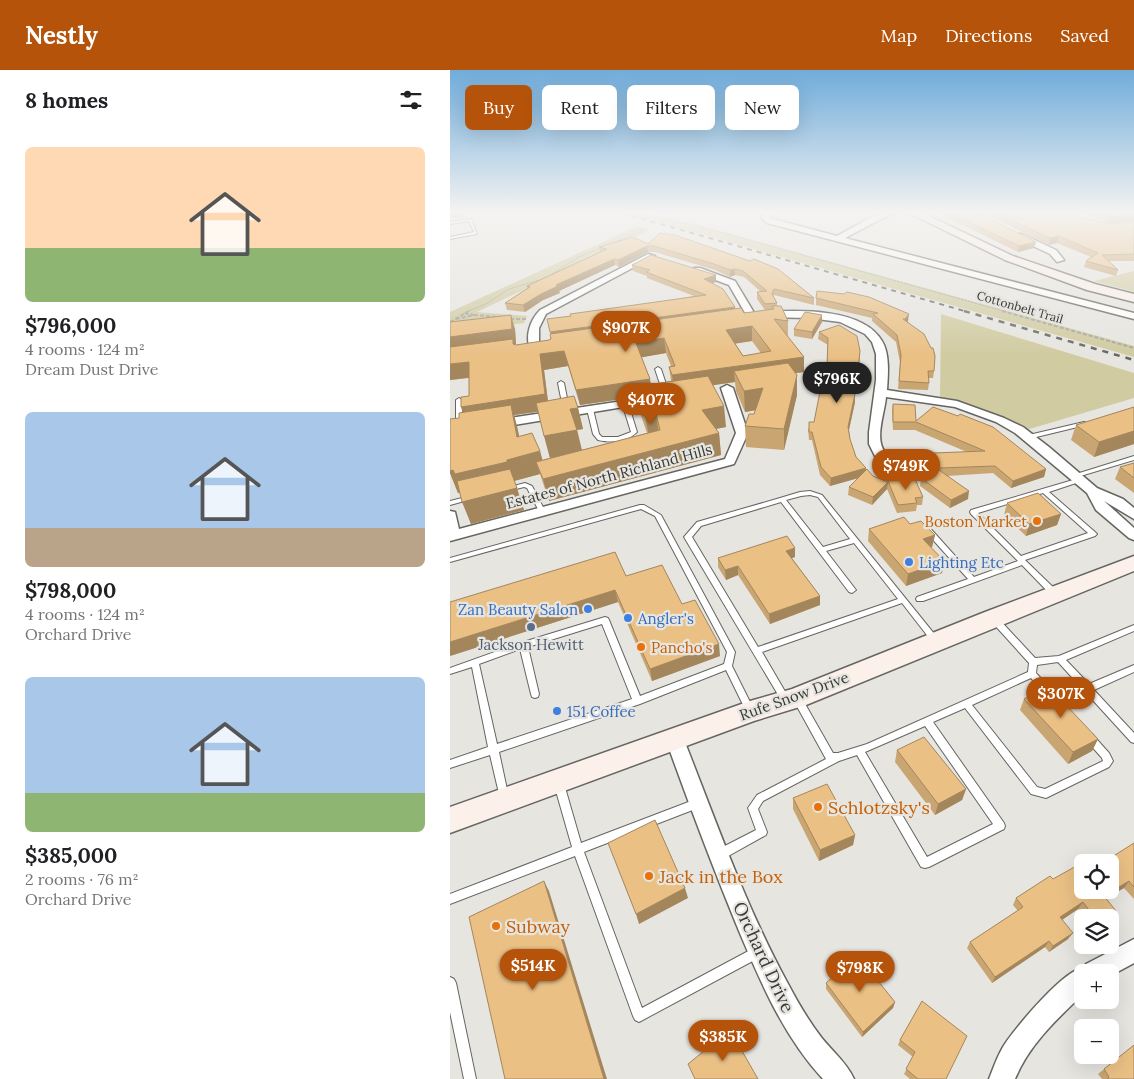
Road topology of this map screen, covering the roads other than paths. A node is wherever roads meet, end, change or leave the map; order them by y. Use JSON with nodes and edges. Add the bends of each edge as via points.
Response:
{"nodes":[{"id":1,"x":651,"y":260,"type":"edge"},
{"id":2,"x":918,"y":260,"type":"edge"},
{"id":3,"x":1015,"y":260,"type":"edge"},
{"id":4,"x":685,"y":266,"type":"edge"},
{"id":5,"x":1134,"y":298,"type":"edge"},
{"id":6,"x":1134,"y":316,"type":"edge"},
{"id":7,"x":535,"y":347,"type":"edge"},
{"id":8,"x":658,"y":369,"type":"dead end"},
{"id":9,"x":561,"y":383,"type":"dead end"},
{"id":10,"x":727,"y":388,"type":"dead end"},
{"id":11,"x":881,"y":393,"type":"junction"},
{"id":12,"x":671,"y":396,"type":"joint"},
{"id":13,"x":460,"y":400,"type":"edge"},
{"id":14,"x":625,"y":403,"type":"junction"},
{"id":15,"x":590,"y":409,"type":"junction"},
{"id":16,"x":567,"y":413,"type":"junction"},
{"id":17,"x":1090,"y":422,"type":"edge"},
{"id":18,"x":488,"y":425,"type":"edge"},
{"id":19,"x":459,"y":429,"type":"edge"},
{"id":20,"x":1028,"y":437,"type":"junction"},
{"id":21,"x":1134,"y":458,"type":"edge"},
{"id":22,"x":897,"y":468,"type":"dead end"},
{"id":23,"x":1077,"y":478,"type":"junction"},
{"id":24,"x":500,"y":491,"type":"edge"},
{"id":25,"x":1044,"y":491,"type":"junction"},
{"id":26,"x":1092,"y":491,"type":"junction"},
{"id":27,"x":482,"y":496,"type":"edge"},
{"id":28,"x":782,"y":499,"type":"junction"},
{"id":29,"x":450,"y":503,"type":"edge"},
{"id":30,"x":542,"y":511,"type":"junction"},
{"id":31,"x":450,"y":515,"type":"edge"},
{"id":32,"x":1134,"y":515,"type":"edge"},
{"id":33,"x":926,"y":528,"type":"edge"},
{"id":34,"x":452,"y":535,"type":"edge"},
{"id":35,"x":1134,"y":535,"type":"edge"},
{"id":36,"x":855,"y":540,"type":"junction"},
{"id":37,"x":821,"y":550,"type":"junction"},
{"id":38,"x":450,"y":560,"type":"edge"},
{"id":39,"x":1022,"y":561,"type":"junction"},
{"id":40,"x":1134,"y":563,"type":"edge"},
{"id":41,"x":973,"y":580,"type":"junction"},
{"id":42,"x":852,"y":590,"type":"dead end"},
{"id":43,"x":1055,"y":594,"type":"junction"},
{"id":44,"x":920,"y":599,"type":"dead end"},
{"id":45,"x":903,"y":600,"type":"junction"},
{"id":46,"x":993,"y":618,"type":"junction"},
{"id":47,"x":1134,"y":628,"type":"edge"},
{"id":48,"x":936,"y":641,"type":"junction"},
{"id":49,"x":523,"y":645,"type":"junction"},
{"id":50,"x":756,"y":651,"type":"junction"},
{"id":51,"x":1060,"y":660,"type":"junction"},
{"id":52,"x":1033,"y":662,"type":"junction"},
{"id":53,"x":475,"y":663,"type":"junction"},
{"id":54,"x":728,"y":666,"type":"junction"},
{"id":55,"x":1134,"y":668,"type":"edge"},
{"id":56,"x":450,"y":670,"type":"edge"},
{"id":57,"x":1032,"y":674,"type":"junction"},
{"id":58,"x":1087,"y":689,"type":"junction"},
{"id":59,"x":536,"y":694,"type":"dead end"},
{"id":60,"x":792,"y":699,"type":"junction"},
{"id":61,"x":637,"y":700,"type":"junction"},
{"id":62,"x":1056,"y":701,"type":"edge"},
{"id":63,"x":966,"y":703,"type":"junction"},
{"id":64,"x":750,"y":712,"type":"junction"},
{"id":65,"x":927,"y":721,"type":"junction"},
{"id":66,"x":1082,"y":729,"type":"edge"},
{"id":67,"x":1134,"y":739,"type":"edge"},
{"id":68,"x":675,"y":740,"type":"junction"},
{"id":69,"x":858,"y":750,"type":"junction"},
{"id":70,"x":494,"y":751,"type":"junction"},
{"id":71,"x":838,"y":757,"type":"junction"},
{"id":72,"x":450,"y":764,"type":"edge"},
{"id":73,"x":558,"y":782,"type":"junction"},
{"id":74,"x":505,"y":800,"type":"junction"},
{"id":75,"x":699,"y":803,"type":"junction"},
{"id":76,"x":450,"y":820,"type":"edge"},
{"id":77,"x":578,"y":850,"type":"junction"},
{"id":78,"x":719,"y":855,"type":"junction"},
{"id":79,"x":450,"y":899,"type":"edge"},
{"id":80,"x":1134,"y":950,"type":"edge"},
{"id":81,"x":760,"y":951,"type":"junction"},
{"id":82,"x":1109,"y":964,"type":"edge"},
{"id":83,"x":450,"y":983,"type":"edge"},
{"id":84,"x":1074,"y":986,"type":"edge"},
{"id":85,"x":470,"y":1079,"type":"edge"},
{"id":86,"x":841,"y":1079,"type":"edge"},
{"id":87,"x":1002,"y":1079,"type":"edge"}],
"edges":[{"from":1,"to":7,"type":"street","via":[[543,312],[535,324]]},
{"from":2,"to":6,"type":"street"},
{"from":3,"to":5,"type":"main road"},
{"from":4,"to":11,"type":"street","via":[[732,283],[746,317],[812,314],[840,319],[863,329],[877,341]]},
{"from":8,"to":12,"type":"lane"},
{"from":9,"to":16,"type":"lane"},
{"from":10,"to":30,"type":"street","name":"Estates of North Richland Hills","via":[[742,433],[730,461]]},
{"from":11,"to":20,"type":"street","via":[[957,404],[1000,420]]},
{"from":11,"to":22,"type":"street","via":[[874,441],[878,452]]},
{"from":12,"to":14,"type":"street"},
{"from":13,"to":19,"type":"lane"},
{"from":14,"to":15,"type":"street"},
{"from":14,"to":15,"type":"lane","via":[[634,432],[621,439],[600,439]]},
{"from":15,"to":16,"type":"street"},
{"from":16,"to":18,"type":"street"},
{"from":17,"to":20,"type":"lane"},
{"from":20,"to":23,"type":"street"},
{"from":21,"to":23,"type":"lane"},
{"from":23,"to":25,"type":"lane"},
{"from":23,"to":26,"type":"street"},
{"from":24,"to":30,"type":"lane","via":[[530,486]]},
{"from":25,"to":39,"type":"lane","via":[[1093,534]]},
{"from":25,"to":39,"type":"lane","via":[[973,512]]},
{"from":26,"to":32,"type":"street","via":[[1118,502]]},
{"from":26,"to":35,"type":"street","via":[[1101,507]]},
{"from":27,"to":29,"type":"lane"},
{"from":28,"to":36,"type":"lane","via":[[810,493],[820,496]]},
{"from":28,"to":37,"type":"lane"},
{"from":28,"to":50,"type":"lane","via":[[700,524],[688,537]]},
{"from":30,"to":34,"type":"street","name":"Estates of North Richland Hills"},
{"from":31,"to":34,"type":"street"},
{"from":33,"to":41,"type":"lane"},
{"from":36,"to":37,"type":"lane"},
{"from":36,"to":45,"type":"lane"},
{"from":37,"to":42,"type":"lane"},
{"from":38,"to":54,"type":"lane","via":[[642,507],[658,515],[672,540],[731,652]]},
{"from":39,"to":41,"type":"lane"},
{"from":39,"to":43,"type":"lane"},
{"from":40,"to":43,"type":"main road","name":"Rufe Snow Drive"},
{"from":41,"to":44,"type":"lane"},
{"from":43,"to":46,"type":"main road","name":"Rufe Snow Drive"},
{"from":45,"to":48,"type":"lane"},
{"from":45,"to":50,"type":"lane"},
{"from":46,"to":48,"type":"main road","name":"Rufe Snow Drive"},
{"from":46,"to":52,"type":"lane"},
{"from":47,"to":51,"type":"lane"},
{"from":48,"to":60,"type":"main road","name":"Rufe Snow Drive"},
{"from":49,"to":53,"type":"lane"},
{"from":49,"to":59,"type":"lane"},
{"from":49,"to":61,"type":"lane","via":[[605,620]]},
{"from":50,"to":60,"type":"lane"},
{"from":51,"to":52,"type":"lane"},
{"from":51,"to":58,"type":"lane"},
{"from":52,"to":57,"type":"lane"},
{"from":53,"to":56,"type":"lane"},
{"from":53,"to":70,"type":"lane"},
{"from":54,"to":61,"type":"lane"},
{"from":54,"to":64,"type":"lane"},
{"from":55,"to":58,"type":"lane"},
{"from":57,"to":62,"type":"lane"},
{"from":57,"to":63,"type":"lane"},
{"from":58,"to":67,"type":"lane"},
{"from":60,"to":64,"type":"main road","name":"Rufe Snow Drive"},
{"from":60,"to":71,"type":"lane","via":[[830,757]]},
{"from":61,"to":70,"type":"lane"},
{"from":63,"to":65,"type":"lane"},
{"from":63,"to":66,"type":"lane","via":[[1039,794],[1046,794],[1108,761]]},
{"from":64,"to":68,"type":"main road","name":"Rufe Snow Drive"},
{"from":65,"to":69,"type":"lane"},
{"from":65,"to":69,"type":"lane","via":[[1000,826],[925,863]]},
{"from":68,"to":73,"type":"main road","name":"Rufe Snow Drive"},
{"from":68,"to":75,"type":"street","name":"Orchard Drive"},
{"from":69,"to":71,"type":"lane"},
{"from":70,"to":72,"type":"lane"},
{"from":70,"to":74,"type":"lane"},
{"from":71,"to":78,"type":"lane","via":[[760,798],[753,808],[762,832]]},
{"from":73,"to":74,"type":"main road","name":"Rufe Snow Drive"},
{"from":73,"to":77,"type":"lane"},
{"from":74,"to":76,"type":"main road","name":"Rufe Snow Drive"},
{"from":75,"to":77,"type":"lane"},
{"from":75,"to":78,"type":"street","name":"Orchard Drive"},
{"from":77,"to":79,"type":"lane"},
{"from":77,"to":81,"type":"lane","via":[[639,1016]]},
{"from":78,"to":81,"type":"street","name":"Orchard Drive"},
{"from":80,"to":82,"type":"street"},
{"from":81,"to":86,"type":"street","name":"Orchard Drive","via":[[795,1022],[825,1064]]},
{"from":83,"to":85,"type":"lane"},
{"from":84,"to":87,"type":"street","via":[[1039,1019],[1011,1057]]}]}
